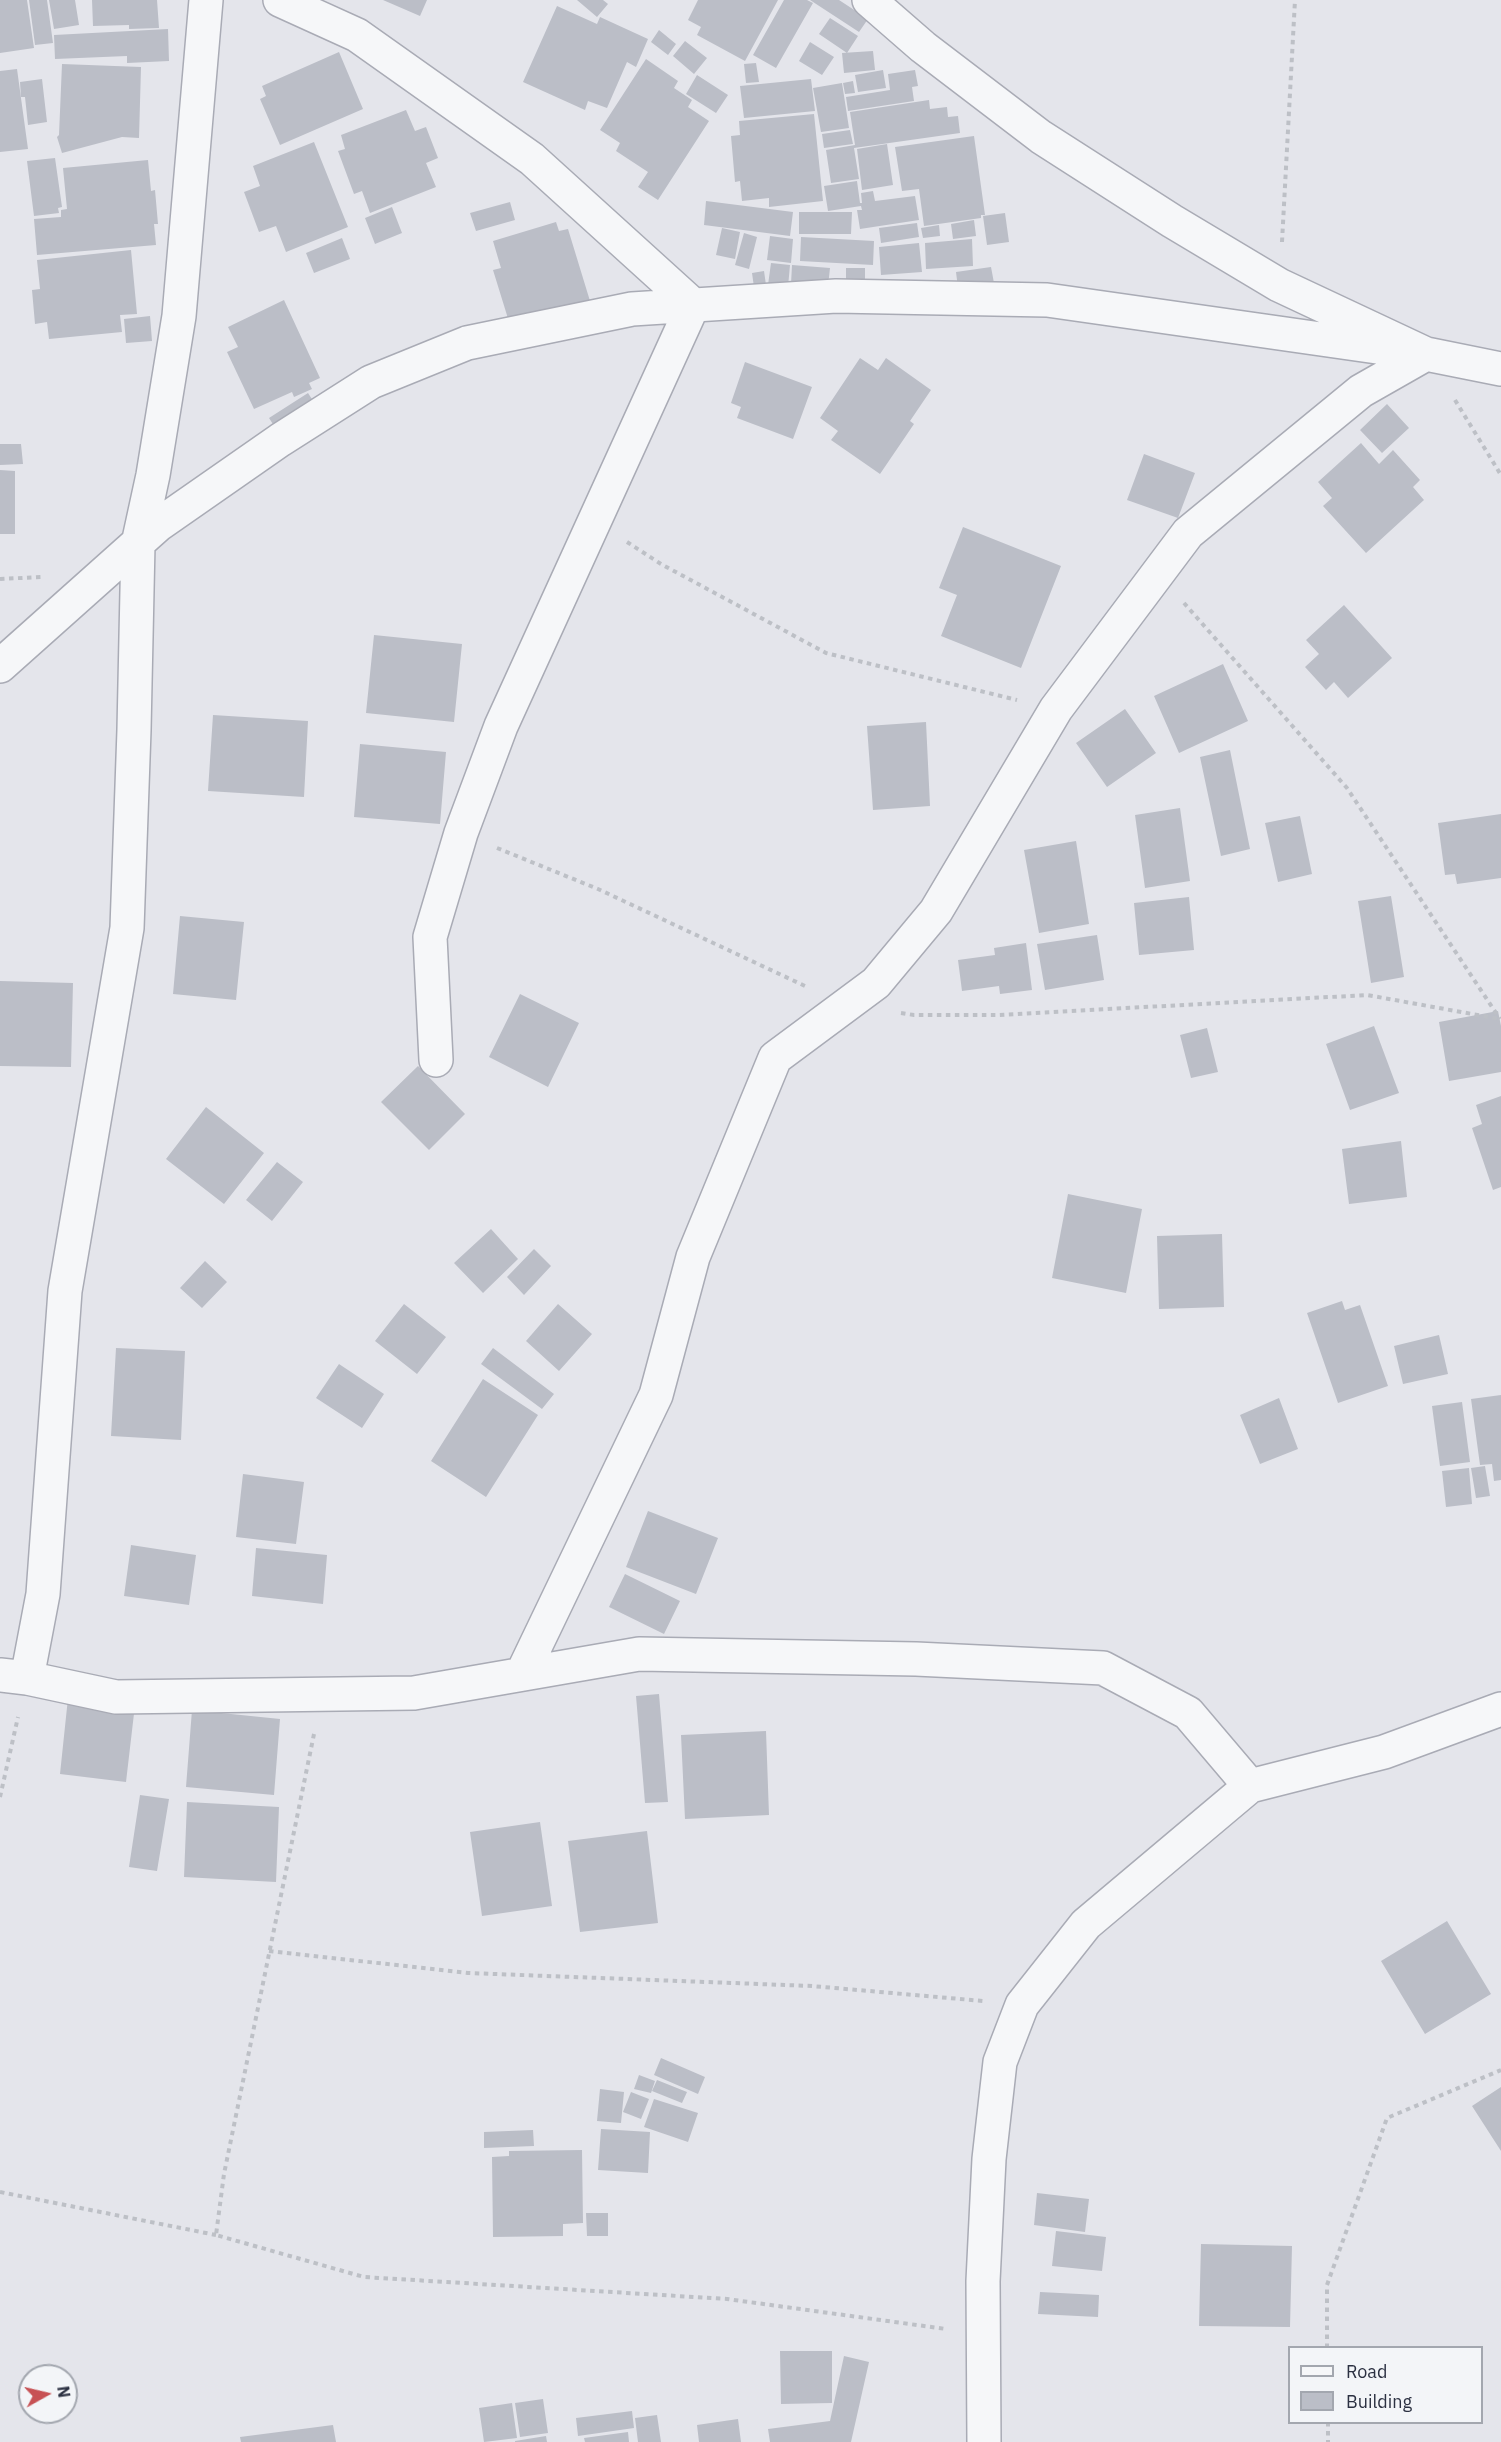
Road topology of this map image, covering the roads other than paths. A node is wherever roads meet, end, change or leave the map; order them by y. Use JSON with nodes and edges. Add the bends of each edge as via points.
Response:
{"nodes":[{"id":1,"x":206,"y":0,"type":"edge"},
{"id":2,"x":280,"y":0,"type":"edge"},
{"id":3,"x":869,"y":0,"type":"edge"},
{"id":4,"x":693,"y":305,"type":"junction"},
{"id":5,"x":1426,"y":354,"type":"junction"},
{"id":6,"x":1501,"y":369,"type":"edge"},
{"id":7,"x":138,"y":544,"type":"junction"},
{"id":8,"x":0,"y":666,"type":"edge"},
{"id":9,"x":436,"y":1060,"type":"dead end"},
{"id":10,"x":522,"y":1674,"type":"junction"},
{"id":11,"x":13,"y":1677,"type":"edge"},
{"id":12,"x":1501,"y":1709,"type":"edge"},
{"id":13,"x":1250,"y":1786,"type":"junction"},
{"id":14,"x":984,"y":2442,"type":"edge"}],
"edges":[{"from":1,"to":7,"type":"street","via":[[179,316]]},
{"from":2,"to":4,"type":"street","via":[[357,35],[532,159]]},
{"from":3,"to":5,"type":"street","via":[[923,47],[1041,137],[1172,221],[1280,285]]},
{"from":4,"to":5,"type":"street","via":[[836,296],[1047,300]]},
{"from":4,"to":7,"type":"street","via":[[632,309],[467,343],[371,382],[280,440],[168,518]]},
{"from":4,"to":9,"type":"street","via":[[501,726],[461,833],[430,937]]},
{"from":5,"to":6,"type":"street"},
{"from":5,"to":10,"type":"street","via":[[1361,391],[1188,533],[1056,709],[936,911],[876,983],[775,1058],[693,1257],[656,1395]]},
{"from":7,"to":8,"type":"street"},
{"from":7,"to":11,"type":"street","via":[[126,928],[65,1291],[43,1594]]},
{"from":10,"to":11,"type":"street","via":[[414,1693],[116,1696]]},
{"from":10,"to":13,"type":"street","via":[[639,1654],[916,1659],[1103,1668],[1188,1713]]},
{"from":12,"to":13,"type":"street","via":[[1384,1752]]},
{"from":13,"to":14,"type":"street","via":[[1086,1924],[1022,2005],[1000,2062],[989,2159],[982,2281]]}]}
